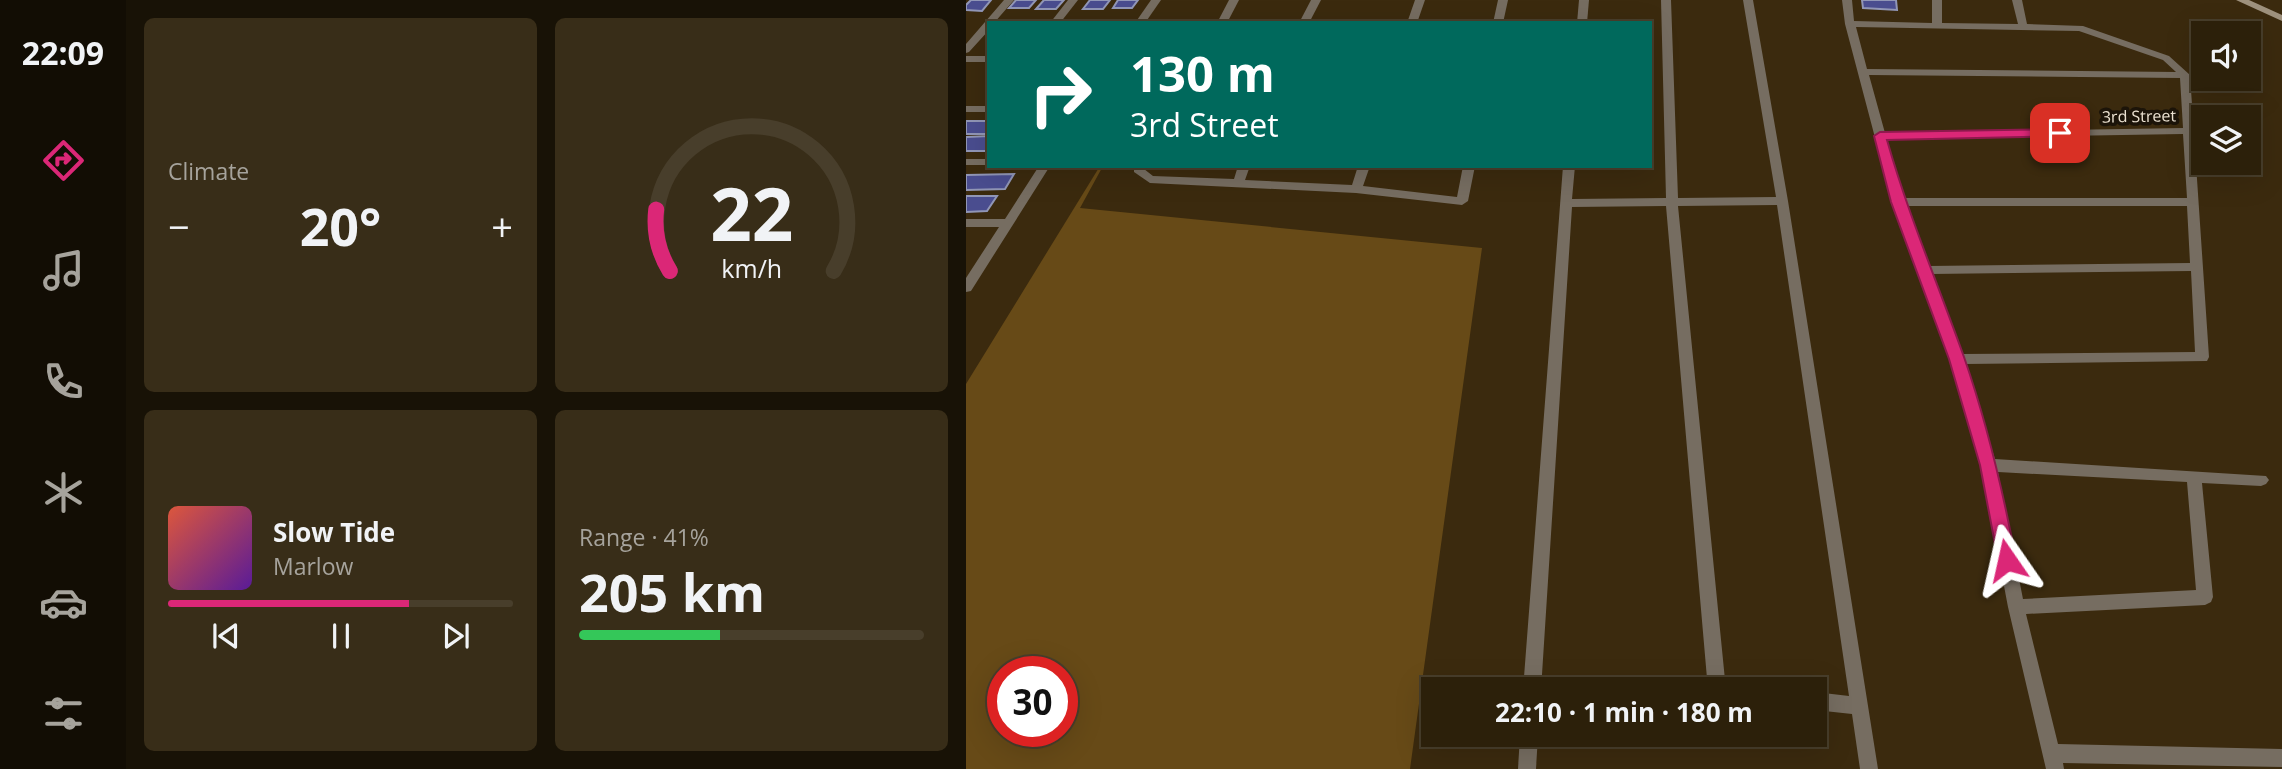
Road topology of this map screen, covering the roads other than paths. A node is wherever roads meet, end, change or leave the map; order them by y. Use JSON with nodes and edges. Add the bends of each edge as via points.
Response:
{"nodes":[{"id":1,"x":1009,"y":0,"type":"edge"},
{"id":2,"x":1073,"y":0,"type":"edge"},
{"id":3,"x":1156,"y":0,"type":"edge"},
{"id":4,"x":1234,"y":0,"type":"edge"},
{"id":5,"x":1315,"y":0,"type":"edge"},
{"id":6,"x":1420,"y":0,"type":"edge"},
{"id":7,"x":1503,"y":0,"type":"edge"},
{"id":8,"x":1584,"y":0,"type":"edge"},
{"id":9,"x":1666,"y":0,"type":"edge"},
{"id":10,"x":1748,"y":0,"type":"edge"},
{"id":11,"x":1847,"y":0,"type":"edge"},
{"id":12,"x":1937,"y":0,"type":"edge"},
{"id":13,"x":2017,"y":0,"type":"edge"},
{"id":14,"x":2241,"y":0,"type":"edge"},
{"id":15,"x":2282,"y":18,"type":"edge"},
{"id":16,"x":991,"y":21,"type":"edge"},
{"id":17,"x":1057,"y":21,"type":"edge"},
{"id":18,"x":1141,"y":21,"type":"edge"},
{"id":19,"x":1223,"y":21,"type":"edge"},
{"id":20,"x":1305,"y":21,"type":"edge"},
{"id":21,"x":1413,"y":21,"type":"edge"},
{"id":22,"x":1498,"y":21,"type":"edge"},
{"id":23,"x":1582,"y":21,"type":"edge"},
{"id":24,"x":1850,"y":24,"type":"junction"},
{"id":25,"x":1937,"y":24,"type":"junction"},
{"id":26,"x":987,"y":25,"type":"edge"},
{"id":27,"x":2023,"y":27,"type":"junction"},
{"id":28,"x":966,"y":50,"type":"edge"},
{"id":29,"x":966,"y":59,"type":"edge"},
{"id":30,"x":987,"y":59,"type":"edge"},
{"id":31,"x":1864,"y":72,"type":"junction"},
{"id":32,"x":2185,"y":75,"type":"junction"},
{"id":33,"x":966,"y":109,"type":"edge"},
{"id":34,"x":987,"y":109,"type":"edge"},
{"id":35,"x":2188,"y":131,"type":"junction"},
{"id":36,"x":1880,"y":136,"type":"junction"},
{"id":37,"x":966,"y":162,"type":"edge"},
{"id":38,"x":987,"y":162,"type":"edge"},
{"id":39,"x":1044,"y":168,"type":"edge"},
{"id":40,"x":1139,"y":168,"type":"edge"},
{"id":41,"x":1243,"y":168,"type":"edge"},
{"id":42,"x":1363,"y":168,"type":"edge"},
{"id":43,"x":1469,"y":168,"type":"edge"},
{"id":44,"x":1569,"y":168,"type":"edge"},
{"id":45,"x":1238,"y":183,"type":"junction"},
{"id":46,"x":1356,"y":189,"type":"junction"},
{"id":47,"x":1782,"y":201,"type":"junction"},
{"id":48,"x":1565,"y":202,"type":"junction"},
{"id":49,"x":1898,"y":202,"type":"junction"},
{"id":50,"x":2193,"y":202,"type":"junction"},
{"id":51,"x":1671,"y":203,"type":"junction"},
{"id":52,"x":966,"y":223,"type":"edge"},
{"id":53,"x":1008,"y":223,"type":"junction"},
{"id":54,"x":2194,"y":267,"type":"junction"},
{"id":55,"x":1925,"y":270,"type":"junction"},
{"id":56,"x":966,"y":288,"type":"edge"},
{"id":57,"x":1957,"y":359,"type":"junction"},
{"id":58,"x":1989,"y":465,"type":"junction"},
{"id":59,"x":2194,"y":477,"type":"junction"},
{"id":60,"x":2261,"y":480,"type":"dead end"},
{"id":61,"x":2017,"y":607,"type":"junction"},
{"id":62,"x":1533,"y":677,"type":"edge"},
{"id":63,"x":1716,"y":677,"type":"edge"},
{"id":64,"x":1827,"y":702,"type":"edge"},
{"id":65,"x":1858,"y":706,"type":"junction"},
{"id":66,"x":1528,"y":747,"type":"edge"},
{"id":67,"x":2282,"y":758,"type":"edge"},
{"id":68,"x":2053,"y":761,"type":"edge"},
{"id":69,"x":1527,"y":769,"type":"edge"},
{"id":70,"x":1868,"y":769,"type":"edge"}],
"edges":[{"from":1,"to":16,"type":"street"},
{"from":2,"to":17,"type":"street"},
{"from":3,"to":18,"type":"street"},
{"from":4,"to":19,"type":"street"},
{"from":5,"to":20,"type":"street"},
{"from":6,"to":21,"type":"street"},
{"from":7,"to":22,"type":"street"},
{"from":8,"to":23,"type":"street"},
{"from":9,"to":51,"type":"street"},
{"from":10,"to":47,"type":"street"},
{"from":11,"to":24,"type":"street"},
{"from":12,"to":25,"type":"street"},
{"from":13,"to":27,"type":"street"},
{"from":14,"to":15,"type":"main road"},
{"from":24,"to":25,"type":"street"},
{"from":24,"to":31,"type":"street"},
{"from":25,"to":27,"type":"street"},
{"from":26,"to":28,"type":"street"},
{"from":27,"to":32,"type":"street","via":[[2080,28],[2104,35],[2166,58]]},
{"from":29,"to":30,"type":"street"},
{"from":31,"to":32,"type":"street"},
{"from":31,"to":36,"type":"street"},
{"from":32,"to":35,"type":"street"},
{"from":33,"to":34,"type":"street"},
{"from":35,"to":36,"type":"street","name":"3rd Street"},
{"from":35,"to":50,"type":"street"},
{"from":36,"to":49,"type":"street"},
{"from":37,"to":38,"type":"street"},
{"from":39,"to":53,"type":"street"},
{"from":40,"to":45,"type":"street","via":[[1150,179]]},
{"from":41,"to":45,"type":"street"},
{"from":42,"to":46,"type":"street"},
{"from":43,"to":46,"type":"street","via":[[1462,201]]},
{"from":44,"to":48,"type":"street"},
{"from":45,"to":46,"type":"street"},
{"from":47,"to":51,"type":"street"},
{"from":47,"to":65,"type":"street"},
{"from":48,"to":51,"type":"street"},
{"from":48,"to":62,"type":"street"},
{"from":49,"to":50,"type":"street"},
{"from":49,"to":55,"type":"street"},
{"from":50,"to":54,"type":"street"},
{"from":51,"to":63,"type":"street"},
{"from":52,"to":53,"type":"street"},
{"from":53,"to":56,"type":"street"},
{"from":54,"to":55,"type":"street"},
{"from":54,"to":57,"type":"street","via":[[2202,357]]},
{"from":55,"to":57,"type":"street"},
{"from":57,"to":58,"type":"street"},
{"from":58,"to":59,"type":"street"},
{"from":58,"to":61,"type":"street"},
{"from":59,"to":60,"type":"street"},
{"from":59,"to":61,"type":"street","via":[[2206,597]]},
{"from":61,"to":68,"type":"street"},
{"from":64,"to":65,"type":"street"},
{"from":65,"to":70,"type":"street"},
{"from":66,"to":69,"type":"street"},
{"from":67,"to":68,"type":"street"}]}
